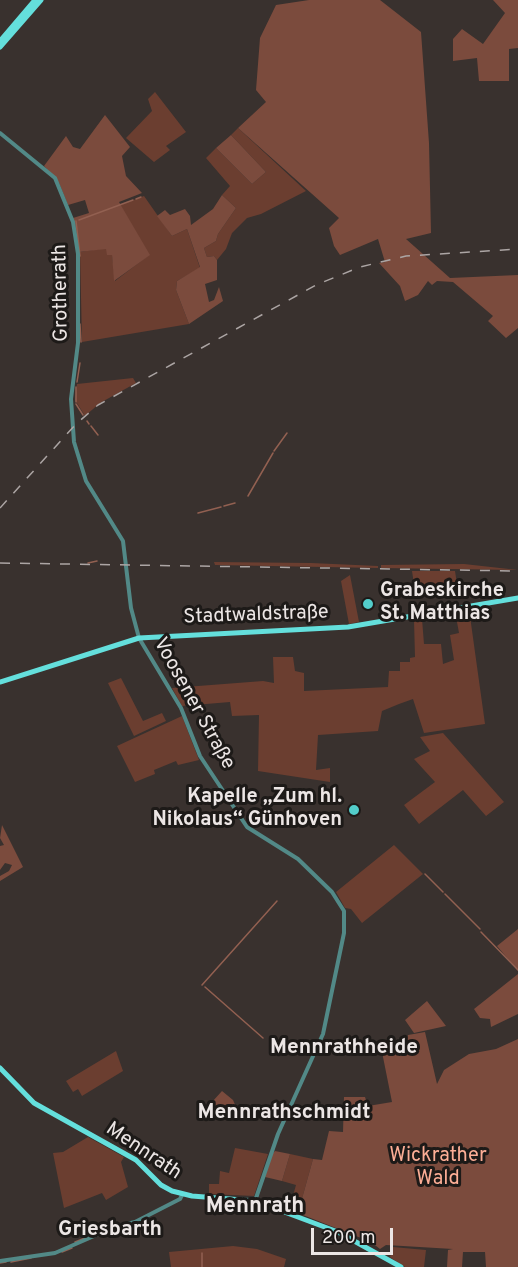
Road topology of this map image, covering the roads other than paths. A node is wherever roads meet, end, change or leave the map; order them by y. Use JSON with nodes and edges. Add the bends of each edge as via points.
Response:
{"nodes":[{"id":1,"x":35,"y":0,"type":"edge"},
{"id":2,"x":41,"y":0,"type":"edge"},
{"id":3,"x":0,"y":41,"type":"edge"},
{"id":4,"x":0,"y":47,"type":"edge"},
{"id":5,"x":0,"y":133,"type":"edge"},
{"id":6,"x":126,"y":556,"type":"joint"},
{"id":7,"x":518,"y":598,"type":"edge"},
{"id":8,"x":139,"y":638,"type":"junction"},
{"id":9,"x":0,"y":682,"type":"edge"},
{"id":10,"x":0,"y":1068,"type":"edge"},
{"id":11,"x":182,"y":1195,"type":"junction"},
{"id":12,"x":255,"y":1201,"type":"junction"},
{"id":13,"x":0,"y":1261,"type":"edge"},
{"id":14,"x":401,"y":1267,"type":"edge"}],
"edges":[{"from":1,"to":3,"type":"main road"},
{"from":2,"to":4,"type":"main road"},
{"from":5,"to":6,"type":"street","name":"Grotherath","via":[[55,178],[73,222],[78,254],[71,419],[86,480],[123,541]]},
{"from":6,"to":8,"type":"street","name":"Voosener Straße","via":[[131,608]]},
{"from":7,"to":8,"type":"main road","name":"Stadtwaldstraße","via":[[339,628]]},
{"from":8,"to":9,"type":"main road","name":"Stadtwaldstraße"},
{"from":8,"to":12,"type":"street","name":"Voosener Straße","via":[[181,708],[200,756],[247,827],[298,859],[332,892],[344,911],[344,933],[323,1034],[278,1134]]},
{"from":10,"to":11,"type":"main road","name":"Mennrath","via":[[32,1101],[136,1160],[161,1185]]},
{"from":11,"to":12,"type":"main road","name":"Mennrath"},
{"from":11,"to":13,"type":"street","via":[[135,1222],[55,1253]]},
{"from":12,"to":14,"type":"main road","name":"Mennrath","via":[[338,1232]]}]}
